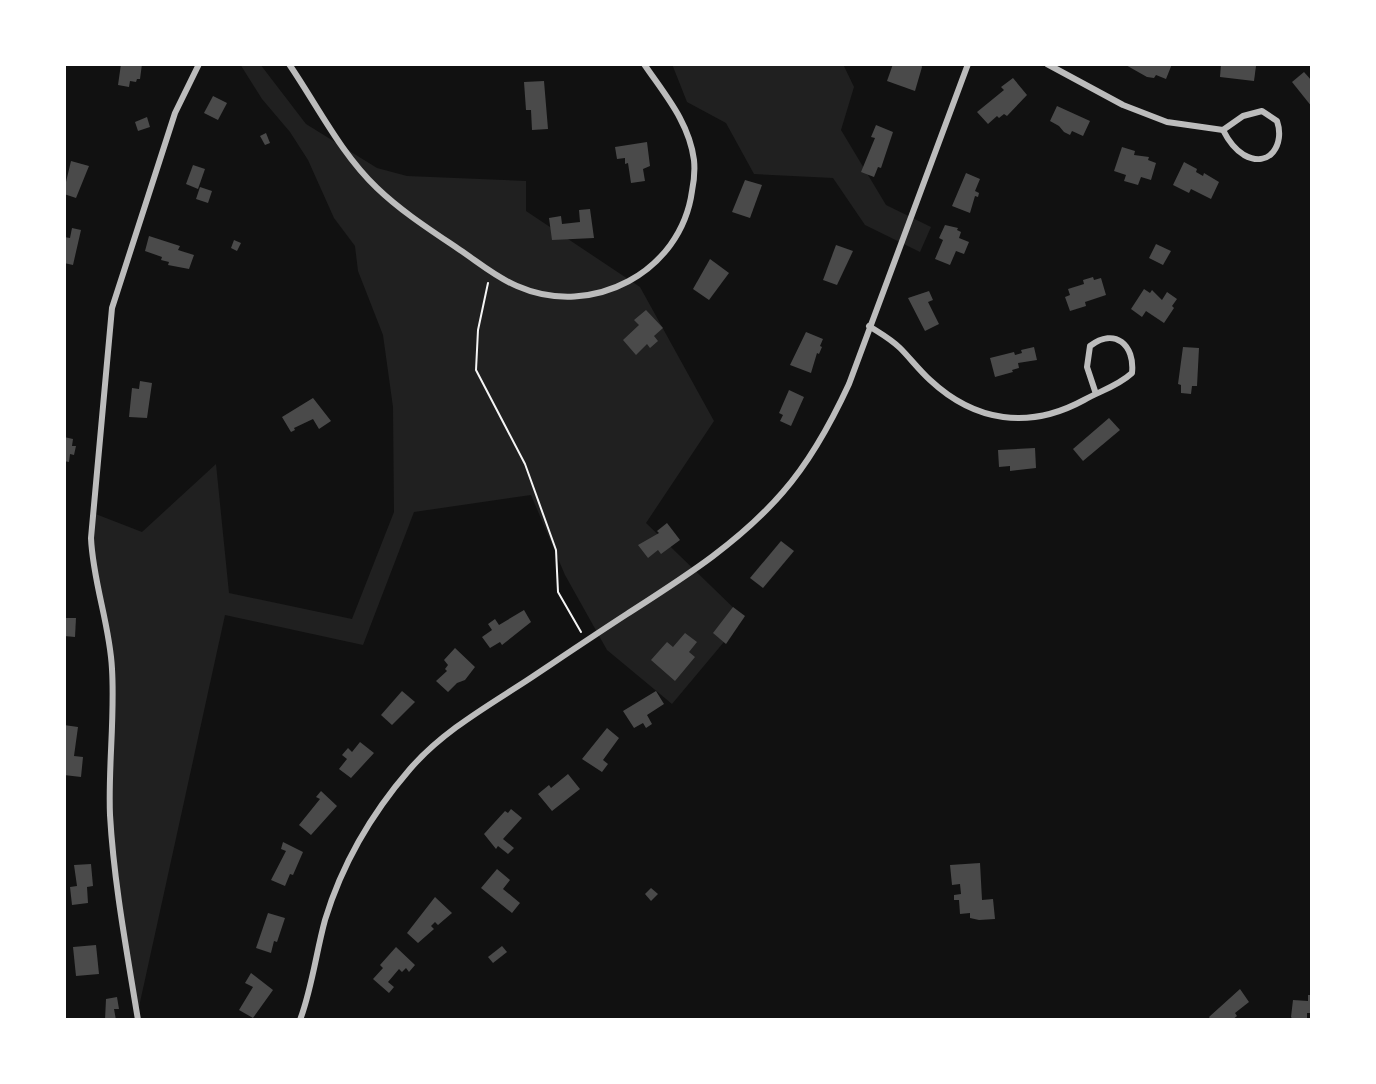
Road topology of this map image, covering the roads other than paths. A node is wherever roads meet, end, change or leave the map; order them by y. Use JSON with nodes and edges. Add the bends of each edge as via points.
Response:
{"nodes":[{"id":1,"x":199,"y":64,"type":"edge"},
{"id":2,"x":289,"y":64,"type":"edge"},
{"id":3,"x":644,"y":64,"type":"edge"},
{"id":4,"x":968,"y":64,"type":"edge"},
{"id":5,"x":1047,"y":64,"type":"edge"},
{"id":6,"x":1223,"y":130,"type":"junction"},
{"id":7,"x":869,"y":326,"type":"junction"},
{"id":8,"x":1096,"y":394,"type":"junction"},
{"id":9,"x":138,"y":1020,"type":"edge"},
{"id":10,"x":300,"y":1020,"type":"edge"}],
"edges":[{"from":1,"to":9,"type":"street","via":[[175,113],[112,308],[91,538],[110,643],[110,816]]},
{"from":2,"to":3,"type":"street","via":[[377,188],[516,286],[565,297],[597,294],[645,273],[666,251],[690,207],[694,162],[682,119]]},
{"from":4,"to":7,"type":"street"},
{"from":5,"to":6,"type":"street","via":[[1167,122]]},
{"from":6,"to":6,"type":"street","via":[[1262,111],[1277,121],[1279,146],[1265,158],[1253,158],[1232,146]]},
{"from":7,"to":8,"type":"street","via":[[898,345],[953,398],[994,417],[1058,413]]},
{"from":7,"to":10,"type":"street","via":[[832,421],[783,493],[702,566],[438,741],[411,767],[341,875]]},
{"from":8,"to":8,"type":"street","via":[[1087,367],[1090,346],[1107,338],[1119,340],[1134,360],[1132,373]]}]}
